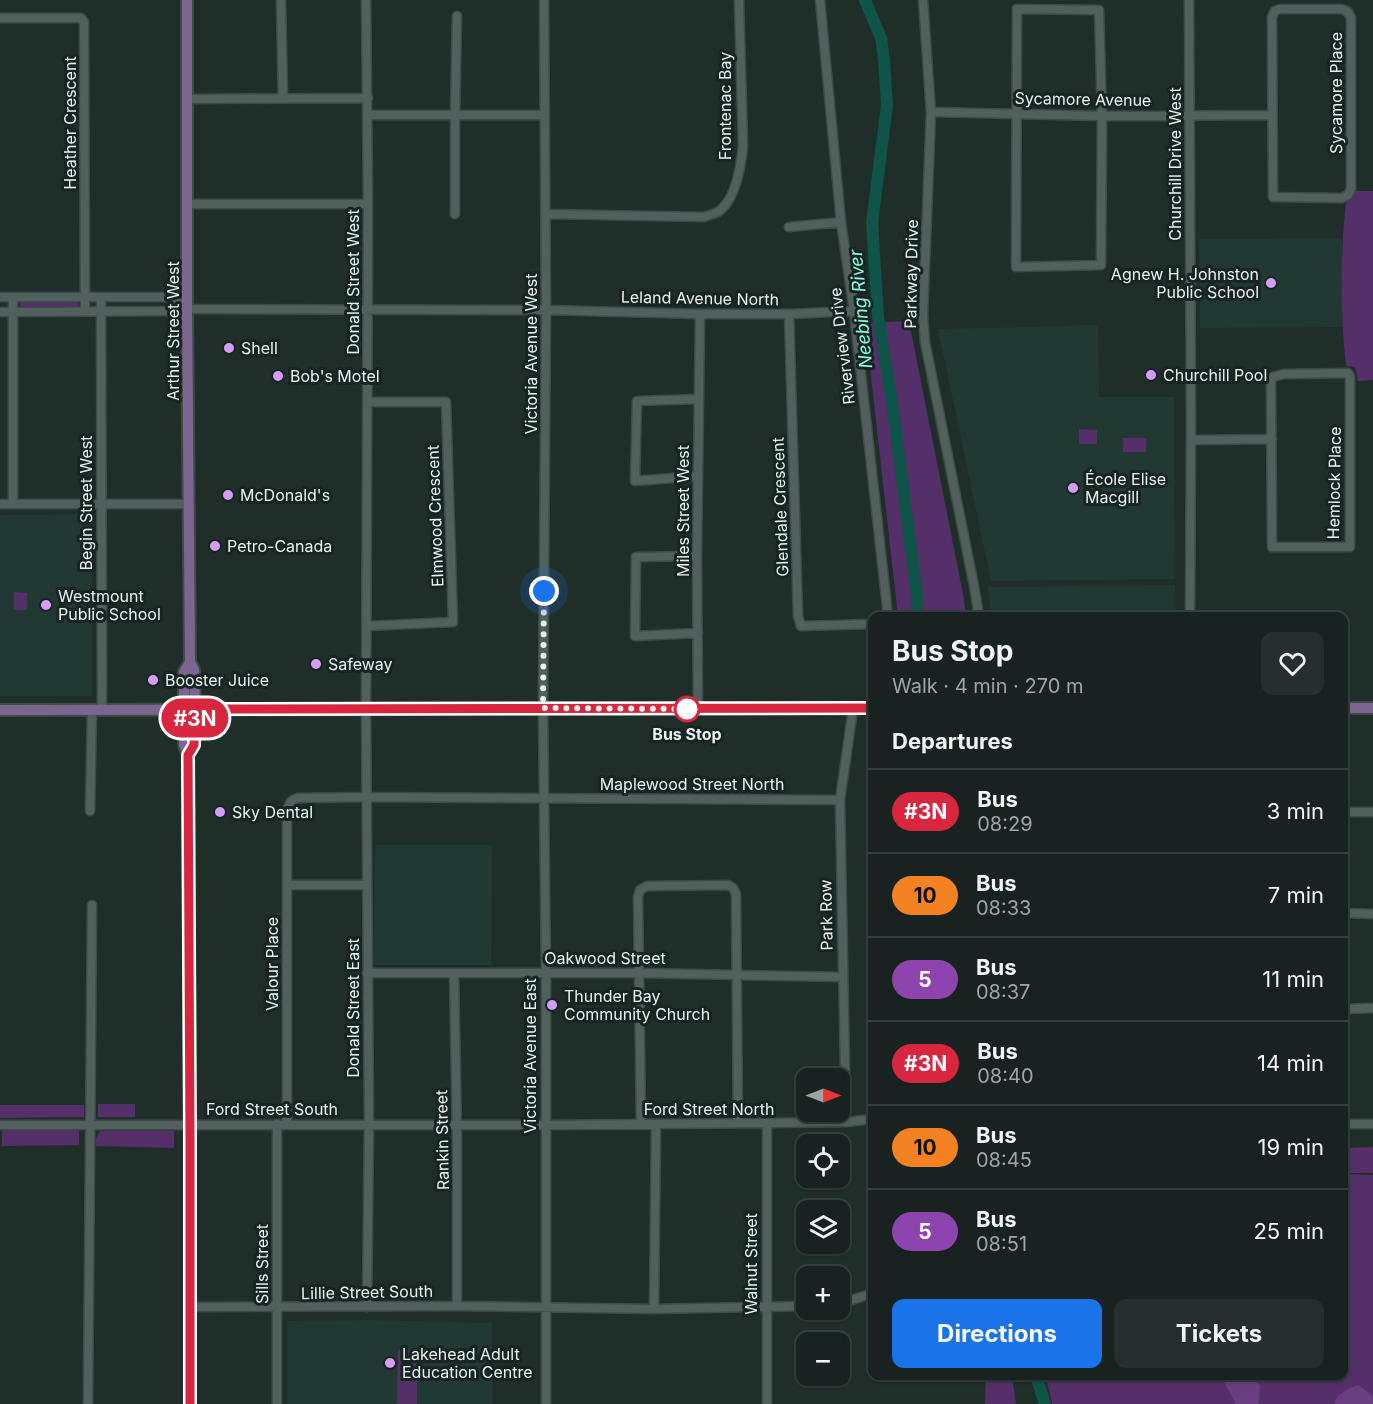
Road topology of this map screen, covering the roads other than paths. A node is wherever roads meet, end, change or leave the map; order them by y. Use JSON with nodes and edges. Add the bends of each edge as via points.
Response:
{"nodes":[{"id":1,"x":187,"y":0,"type":"edge"},
{"id":2,"x":282,"y":0,"type":"edge"},
{"id":3,"x":366,"y":0,"type":"edge"},
{"id":4,"x":544,"y":0,"type":"edge"},
{"id":5,"x":739,"y":0,"type":"edge"},
{"id":6,"x":820,"y":0,"type":"edge"},
{"id":7,"x":923,"y":0,"type":"edge"},
{"id":8,"x":1189,"y":0,"type":"edge"},
{"id":9,"x":457,"y":16,"type":"dead end"},
{"id":10,"x":0,"y":18,"type":"edge"},
{"id":11,"x":368,"y":98,"type":"junction"},
{"id":12,"x":188,"y":99,"type":"junction"},
{"id":13,"x":283,"y":99,"type":"junction"},
{"id":14,"x":931,"y":112,"type":"junction"},
{"id":15,"x":1018,"y":113,"type":"junction"},
{"id":16,"x":368,"y":115,"type":"junction"},
{"id":17,"x":545,"y":115,"type":"junction"},
{"id":18,"x":1190,"y":115,"type":"junction"},
{"id":19,"x":1272,"y":115,"type":"junction"},
{"id":20,"x":455,"y":116,"type":"junction"},
{"id":21,"x":1102,"y":116,"type":"junction"},
{"id":22,"x":187,"y":204,"type":"junction"},
{"id":23,"x":368,"y":204,"type":"junction"},
{"id":24,"x":455,"y":214,"type":"dead end"},
{"id":25,"x":546,"y":214,"type":"junction"},
{"id":26,"x":841,"y":222,"type":"junction"},
{"id":27,"x":789,"y":227,"type":"dead end"},
{"id":28,"x":0,"y":297,"type":"edge"},
{"id":29,"x":13,"y":297,"type":"junction"},
{"id":30,"x":85,"y":298,"type":"junction"},
{"id":31,"x":101,"y":298,"type":"junction"},
{"id":32,"x":184,"y":306,"type":"junction"},
{"id":33,"x":368,"y":310,"type":"junction"},
{"id":34,"x":546,"y":310,"type":"junction"},
{"id":35,"x":85,"y":311,"type":"junction"},
{"id":36,"x":101,"y":311,"type":"junction"},
{"id":37,"x":854,"y":311,"type":"junction"},
{"id":38,"x":0,"y":312,"type":"edge"},
{"id":39,"x":13,"y":312,"type":"junction"},
{"id":40,"x":700,"y":314,"type":"junction"},
{"id":41,"x":789,"y":314,"type":"junction"},
{"id":42,"x":699,"y":399,"type":"junction"},
{"id":43,"x":368,"y":402,"type":"junction"},
{"id":44,"x":1272,"y":439,"type":"junction"},
{"id":45,"x":1191,"y":440,"type":"junction"},
{"id":46,"x":698,"y":476,"type":"junction"},
{"id":47,"x":0,"y":504,"type":"edge"},
{"id":48,"x":14,"y":504,"type":"junction"},
{"id":49,"x":189,"y":504,"type":"junction"},
{"id":50,"x":102,"y":505,"type":"junction"},
{"id":51,"x":697,"y":556,"type":"junction"},
{"id":52,"x":888,"y":612,"type":"edge"},
{"id":53,"x":978,"y":612,"type":"edge"},
{"id":54,"x":1190,"y":612,"type":"edge"},
{"id":55,"x":868,"y":624,"type":"edge"},
{"id":56,"x":367,"y":626,"type":"junction"},
{"id":57,"x":698,"y":633,"type":"junction"},
{"id":58,"x":543,"y":708,"type":"junction"},
{"id":59,"x":868,"y":708,"type":"edge"},
{"id":60,"x":1348,"y":708,"type":"edge"},
{"id":61,"x":1373,"y":708,"type":"edge"},
{"id":62,"x":97,"y":709,"type":"junction"},
{"id":63,"x":189,"y":709,"type":"junction"},
{"id":64,"x":366,"y":709,"type":"junction"},
{"id":65,"x":698,"y":709,"type":"junction"},
{"id":66,"x":853,"y":709,"type":"junction"},
{"id":67,"x":0,"y":710,"type":"edge"},
{"id":68,"x":366,"y":797,"type":"junction"},
{"id":69,"x":543,"y":798,"type":"junction"},
{"id":70,"x":840,"y":800,"type":"junction"},
{"id":71,"x":289,"y":804,"type":"joint"},
{"id":72,"x":90,"y":811,"type":"dead end"},
{"id":73,"x":1348,"y":812,"type":"edge"},
{"id":74,"x":1373,"y":812,"type":"edge"},
{"id":75,"x":287,"y":885,"type":"junction"},
{"id":76,"x":367,"y":885,"type":"junction"},
{"id":77,"x":92,"y":904,"type":"dead end"},
{"id":78,"x":1348,"y":913,"type":"edge"},
{"id":79,"x":1373,"y":914,"type":"edge"},
{"id":80,"x":546,"y":972,"type":"junction"},
{"id":81,"x":368,"y":973,"type":"junction"},
{"id":82,"x":454,"y":973,"type":"junction"},
{"id":83,"x":640,"y":973,"type":"junction"},
{"id":84,"x":737,"y":974,"type":"junction"},
{"id":85,"x":842,"y":977,"type":"junction"},
{"id":86,"x":1373,"y":1008,"type":"edge"},
{"id":87,"x":1348,"y":1009,"type":"edge"},
{"id":88,"x":845,"y":1068,"type":"edge"},
{"id":89,"x":868,"y":1120,"type":"edge"},
{"id":90,"x":846,"y":1122,"type":"edge"},
{"id":91,"x":850,"y":1122,"type":"edge"},
{"id":92,"x":738,"y":1123,"type":"junction"},
{"id":93,"x":766,"y":1123,"type":"junction"},
{"id":94,"x":277,"y":1124,"type":"junction"},
{"id":95,"x":288,"y":1124,"type":"junction"},
{"id":96,"x":369,"y":1124,"type":"junction"},
{"id":97,"x":457,"y":1124,"type":"junction"},
{"id":98,"x":641,"y":1124,"type":"junction"},
{"id":99,"x":656,"y":1124,"type":"junction"},
{"id":100,"x":1348,"y":1124,"type":"edge"},
{"id":101,"x":1373,"y":1124,"type":"edge"},
{"id":102,"x":0,"y":1125,"type":"edge"},
{"id":103,"x":91,"y":1125,"type":"junction"},
{"id":104,"x":190,"y":1125,"type":"junction"},
{"id":105,"x":545,"y":1125,"type":"junction"},
{"id":106,"x":868,"y":1295,"type":"edge"},
{"id":107,"x":850,"y":1301,"type":"edge"},
{"id":108,"x":458,"y":1306,"type":"junction"},
{"id":109,"x":766,"y":1306,"type":"junction"},
{"id":110,"x":796,"y":1306,"type":"edge"},
{"id":111,"x":368,"y":1307,"type":"junction"},
{"id":112,"x":189,"y":1308,"type":"junction"},
{"id":113,"x":277,"y":1308,"type":"junction"},
{"id":114,"x":546,"y":1308,"type":"junction"},
{"id":115,"x":654,"y":1309,"type":"junction"},
{"id":116,"x":88,"y":1404,"type":"edge"},
{"id":117,"x":190,"y":1404,"type":"edge"},
{"id":118,"x":277,"y":1404,"type":"edge"},
{"id":119,"x":546,"y":1404,"type":"edge"},
{"id":120,"x":767,"y":1404,"type":"edge"}],
"edges":[{"from":1,"to":12,"type":"main road","name":"Arthur Street West"},
{"from":2,"to":13,"type":"street"},
{"from":3,"to":11,"type":"street","name":"Donald Street West"},
{"from":4,"to":17,"type":"street","name":"Victoria Avenue West"},
{"from":5,"to":25,"type":"street","name":"Frontenac Bay","via":[[743,146],[731,198],[718,212],[704,217]]},
{"from":6,"to":26,"type":"street","name":"Riverview Drive"},
{"from":7,"to":14,"type":"street","name":"Parkway Drive"},
{"from":8,"to":18,"type":"street","name":"Churchill Drive West"},
{"from":9,"to":20,"type":"street"},
{"from":10,"to":30,"type":"street","name":"Heather Crescent","via":[[77,18],[84,22]]},
{"from":11,"to":13,"type":"street"},
{"from":11,"to":16,"type":"street","name":"Donald Street West"},
{"from":12,"to":13,"type":"street"},
{"from":12,"to":22,"type":"main road","name":"Arthur Street West"},
{"from":14,"to":15,"type":"street","name":"Sycamore Avenue"},
{"from":14,"to":53,"type":"street","name":"Parkway Drive","via":[[923,322]]},
{"from":15,"to":21,"type":"street","name":"Sycamore Avenue"},
{"from":15,"to":21,"type":"street","via":[[1017,9],[1099,10]]},
{"from":15,"to":21,"type":"street","via":[[1016,267],[1101,265]]},
{"from":16,"to":20,"type":"street"},
{"from":16,"to":23,"type":"street","name":"Donald Street West"},
{"from":17,"to":20,"type":"street"},
{"from":17,"to":25,"type":"street","name":"Victoria Avenue West"},
{"from":18,"to":19,"type":"street","name":"Sycamore Avenue"},
{"from":18,"to":21,"type":"street","name":"Sycamore Avenue"},
{"from":18,"to":45,"type":"street","name":"Churchill Drive West"},
{"from":19,"to":19,"type":"street","name":"Sycamore Place","via":[[1274,197],[1348,195],[1348,12],[1275,11]]},
{"from":20,"to":24,"type":"street"},
{"from":22,"to":23,"type":"street"},
{"from":22,"to":32,"type":"main road","name":"Arthur Street West"},
{"from":23,"to":33,"type":"street","name":"Donald Street West"},
{"from":25,"to":34,"type":"street","name":"Victoria Avenue West"},
{"from":26,"to":27,"type":"street"},
{"from":26,"to":37,"type":"street","name":"Riverview Drive"},
{"from":28,"to":29,"type":"street"},
{"from":29,"to":30,"type":"street"},
{"from":29,"to":39,"type":"street"},
{"from":30,"to":31,"type":"street"},
{"from":30,"to":35,"type":"street","name":"Heather Crescent"},
{"from":31,"to":32,"type":"street","via":[[170,297]]},
{"from":31,"to":36,"type":"street","name":"Begin Street West"},
{"from":32,"to":33,"type":"street","name":"Leland Avenue North"},
{"from":32,"to":36,"type":"street","via":[[170,311]]},
{"from":32,"to":49,"type":"main road","name":"Arthur Street West"},
{"from":33,"to":34,"type":"street","name":"Leland Avenue North"},
{"from":33,"to":43,"type":"street","name":"Donald Street West"},
{"from":34,"to":40,"type":"street","name":"Leland Avenue North"},
{"from":34,"to":58,"type":"street","name":"Victoria Avenue West"},
{"from":35,"to":36,"type":"street"},
{"from":35,"to":39,"type":"street"},
{"from":36,"to":50,"type":"street","name":"Begin Street West"},
{"from":37,"to":41,"type":"street","name":"Leland Avenue North"},
{"from":37,"to":52,"type":"street","name":"Riverview Drive"},
{"from":38,"to":39,"type":"street"},
{"from":39,"to":48,"type":"street"},
{"from":40,"to":41,"type":"street","name":"Leland Avenue North"},
{"from":40,"to":42,"type":"street","name":"Miles Street West"},
{"from":41,"to":55,"type":"street","name":"Glendale Crescent","via":[[798,616],[801,626]]},
{"from":42,"to":46,"type":"street","name":"Miles Street West"},
{"from":42,"to":46,"type":"street","via":[[637,401],[635,481]]},
{"from":43,"to":56,"type":"street","name":"Donald Street West"},
{"from":43,"to":56,"type":"street","name":"Elmwood Crescent","via":[[446,402],[453,622]]},
{"from":44,"to":44,"type":"street","name":"Hemlock Place","via":[[1272,548],[1350,547],[1348,373],[1273,376]]},
{"from":44,"to":45,"type":"street"},
{"from":45,"to":54,"type":"street","name":"Churchill Drive West"},
{"from":46,"to":51,"type":"street","name":"Miles Street West"},
{"from":47,"to":48,"type":"street"},
{"from":48,"to":50,"type":"street"},
{"from":49,"to":50,"type":"street"},
{"from":49,"to":63,"type":"main road","name":"Arthur Street West","via":[[190,662],[184,672]]},
{"from":50,"to":62,"type":"street","name":"Begin Street West"},
{"from":51,"to":57,"type":"street","name":"Miles Street West"},
{"from":51,"to":57,"type":"street","via":[[636,557],[635,636]]},
{"from":56,"to":64,"type":"street","name":"Donald Street West"},
{"from":57,"to":65,"type":"street","name":"Miles Street West"},
{"from":58,"to":64,"type":"main road"},
{"from":58,"to":65,"type":"main road"},
{"from":58,"to":69,"type":"street","name":"Victoria Avenue East"},
{"from":59,"to":66,"type":"main road"},
{"from":60,"to":61,"type":"main road"},
{"from":62,"to":63,"type":"main road"},
{"from":62,"to":67,"type":"main road"},
{"from":62,"to":72,"type":"street","name":"Begin Street West"},
{"from":63,"to":64,"type":"main road"},
{"from":63,"to":104,"type":"main road","name":"Arthur Street West","via":[[184,745],[188,755]]},
{"from":64,"to":68,"type":"street","name":"Donald Street East"},
{"from":65,"to":66,"type":"main road"},
{"from":66,"to":70,"type":"street","name":"Park Row"},
{"from":68,"to":69,"type":"street","name":"Maplewood Street North"},
{"from":68,"to":71,"type":"street","name":"Maplewood Street North","via":[[298,798]]},
{"from":68,"to":76,"type":"street","name":"Donald Street East"},
{"from":69,"to":70,"type":"street","name":"Maplewood Street North"},
{"from":69,"to":80,"type":"street","name":"Victoria Avenue East"},
{"from":70,"to":85,"type":"street","name":"Park Row"},
{"from":71,"to":75,"type":"street","name":"Valour Place"},
{"from":73,"to":74,"type":"street"},
{"from":75,"to":76,"type":"street"},
{"from":75,"to":95,"type":"street","name":"Valour Place"},
{"from":76,"to":81,"type":"street","name":"Donald Street East"},
{"from":77,"to":103,"type":"street"},
{"from":78,"to":79,"type":"street"},
{"from":80,"to":82,"type":"street","name":"Oakwood Street"},
{"from":80,"to":83,"type":"street","name":"Oakwood Street"},
{"from":80,"to":105,"type":"street","name":"Victoria Avenue East"},
{"from":81,"to":82,"type":"street","name":"Oakwood Street"},
{"from":81,"to":96,"type":"street","name":"Donald Street East"},
{"from":82,"to":97,"type":"street","name":"Rankin Street"},
{"from":83,"to":84,"type":"street","name":"Oakwood Street"},
{"from":83,"to":84,"type":"street","via":[[639,890],[647,886],[728,885],[736,894]]},
{"from":83,"to":98,"type":"street"},
{"from":84,"to":85,"type":"street","name":"Oakwood Street"},
{"from":84,"to":92,"type":"street"},
{"from":85,"to":88,"type":"street","name":"Park Row"},
{"from":86,"to":87,"type":"street"},
{"from":89,"to":91,"type":"street","name":"Ford Street North"},
{"from":90,"to":93,"type":"street","name":"Ford Street North"},
{"from":92,"to":93,"type":"street","name":"Ford Street North"},
{"from":92,"to":99,"type":"street","name":"Ford Street North"},
{"from":93,"to":109,"type":"street","name":"Walnut Street"},
{"from":94,"to":95,"type":"street","name":"Ford Street South"},
{"from":94,"to":104,"type":"street","name":"Ford Street South"},
{"from":94,"to":113,"type":"street","name":"Sills Street"},
{"from":95,"to":96,"type":"street","name":"Ford Street South"},
{"from":96,"to":97,"type":"street","name":"Ford Street South"},
{"from":96,"to":111,"type":"street","name":"Donald Street East"},
{"from":97,"to":105,"type":"street","name":"Ford Street South"},
{"from":97,"to":108,"type":"street","name":"Rankin Street"},
{"from":98,"to":99,"type":"street","name":"Ford Street North"},
{"from":98,"to":105,"type":"street","name":"Ford Street North"},
{"from":99,"to":115,"type":"street"},
{"from":100,"to":101,"type":"street"},
{"from":102,"to":103,"type":"street","name":"Ford Street South"},
{"from":103,"to":104,"type":"street","name":"Ford Street South"},
{"from":103,"to":116,"type":"street"},
{"from":104,"to":112,"type":"main road","name":"Arthur Street West"},
{"from":105,"to":114,"type":"street","name":"Victoria Avenue East"},
{"from":106,"to":107,"type":"street"},
{"from":108,"to":111,"type":"street","name":"Lillie Street South"},
{"from":108,"to":114,"type":"street","name":"Lillie Street South"},
{"from":109,"to":110,"type":"street","name":"Lillie Street South"},
{"from":109,"to":115,"type":"street","name":"Lillie Street South"},
{"from":109,"to":120,"type":"street","name":"Walnut Street"},
{"from":111,"to":113,"type":"street","name":"Lillie Street South"},
{"from":112,"to":113,"type":"street","name":"Lillie Street South"},
{"from":112,"to":117,"type":"main road","name":"Arthur Street West"},
{"from":113,"to":118,"type":"street","name":"Sills Street"},
{"from":114,"to":115,"type":"street","name":"Lillie Street South"},
{"from":114,"to":119,"type":"street","name":"Victoria Avenue East"}]}
